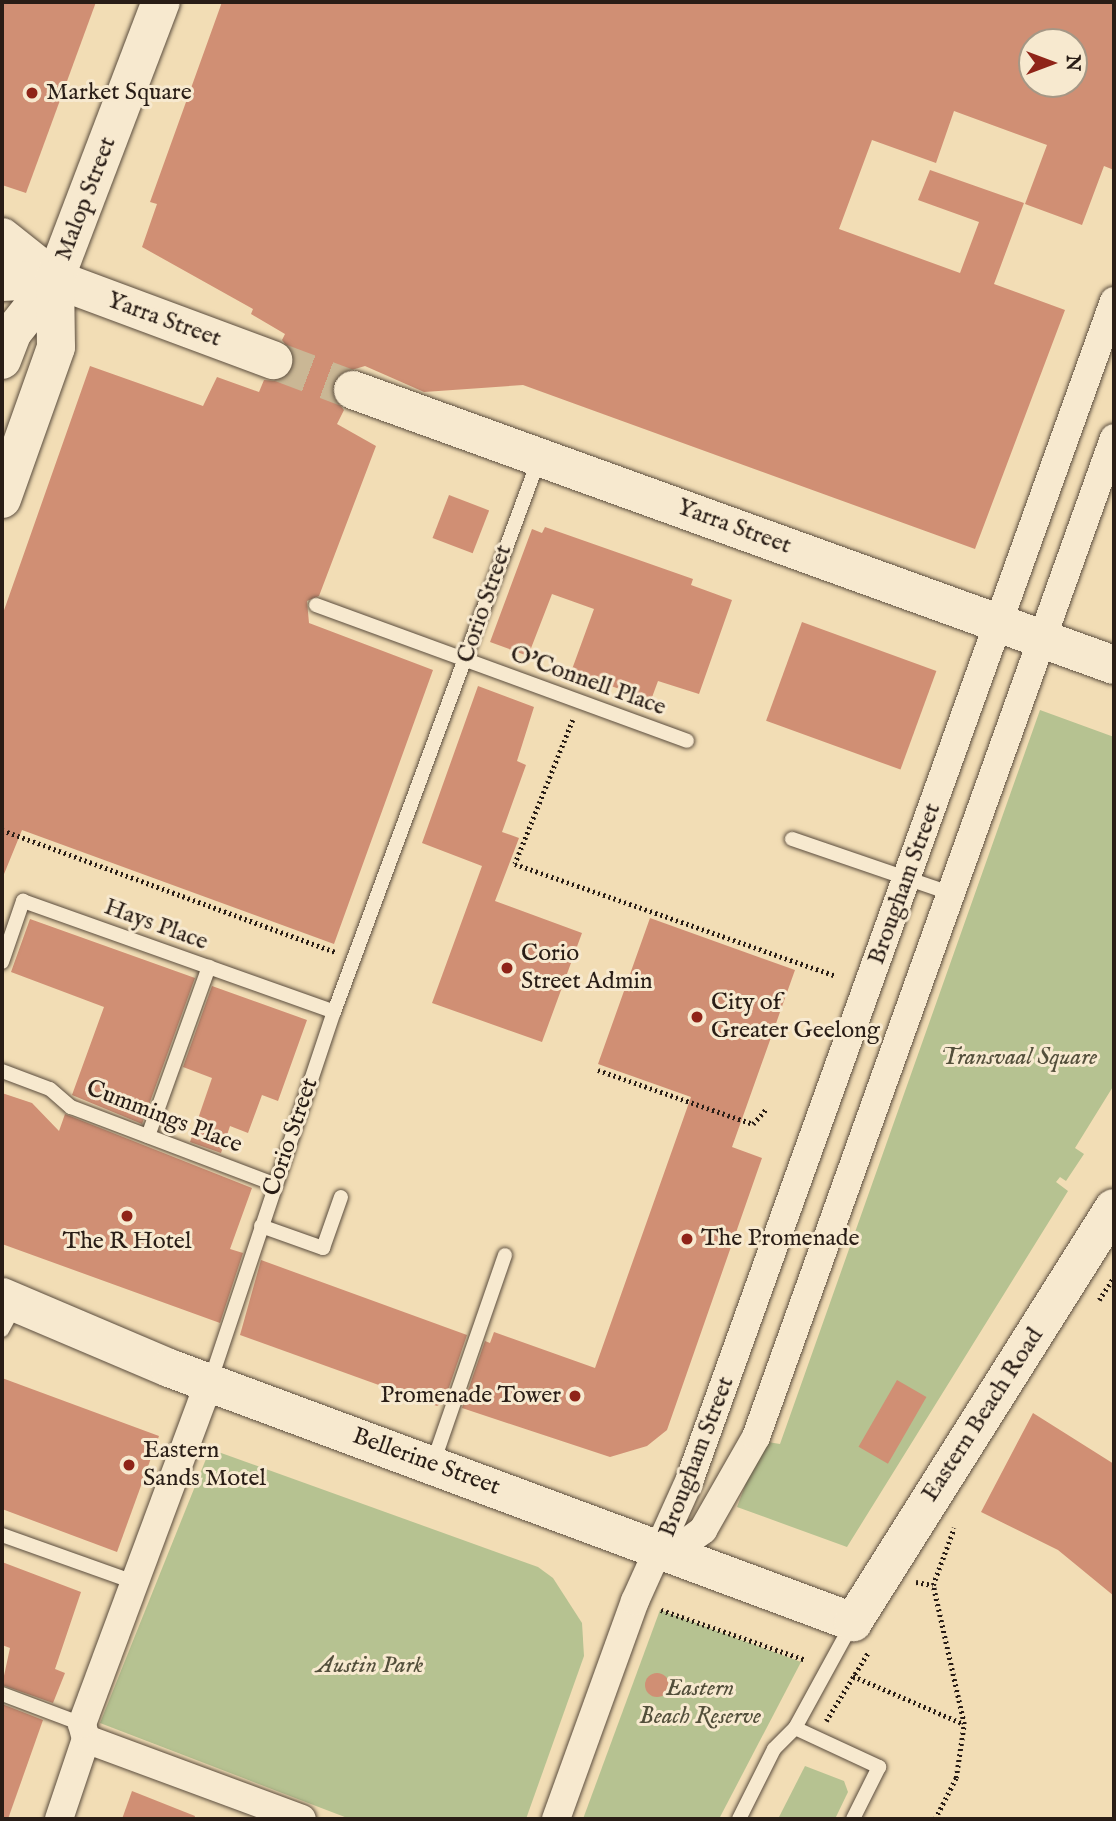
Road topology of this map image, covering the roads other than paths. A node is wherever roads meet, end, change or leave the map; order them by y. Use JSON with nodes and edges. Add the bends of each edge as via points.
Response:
{"nodes":[{"id":1,"x":161,"y":2,"type":"edge"},
{"id":2,"x":2,"y":237,"type":"edge"},
{"id":3,"x":55,"y":279,"type":"junction"},
{"id":4,"x":2,"y":282,"type":"edge"},
{"id":5,"x":1114,"y":301,"type":"edge"},
{"id":6,"x":2,"y":360,"type":"edge"},
{"id":7,"x":273,"y":360,"type":"tunnel mouth"},
{"id":8,"x":354,"y":390,"type":"tunnel mouth"},
{"id":9,"x":1114,"y":438,"type":"edge"},
{"id":10,"x":540,"y":457,"type":"junction"},
{"id":11,"x":2,"y":499,"type":"edge"},
{"id":12,"x":316,"y":606,"type":"dead end"},
{"id":13,"x":999,"y":621,"type":"junction"},
{"id":14,"x":1043,"y":637,"type":"junction"},
{"id":15,"x":466,"y":660,"type":"junction"},
{"id":16,"x":1114,"y":664,"type":"edge"},
{"id":17,"x":687,"y":741,"type":"dead end"},
{"id":18,"x":792,"y":839,"type":"dead end"},
{"id":19,"x":907,"y":878,"type":"junction"},
{"id":20,"x":950,"y":893,"type":"junction"},
{"id":21,"x":2,"y":961,"type":"edge"},
{"id":22,"x":209,"y":967,"type":"junction"},
{"id":23,"x":334,"y":1013,"type":"junction"},
{"id":24,"x":2,"y":1070,"type":"edge"},
{"id":25,"x":148,"y":1136,"type":"junction"},
{"id":26,"x":797,"y":1182,"type":"junction"},
{"id":27,"x":274,"y":1184,"type":"junction"},
{"id":28,"x":341,"y":1197,"type":"dead end"},
{"id":29,"x":840,"y":1198,"type":"junction"},
{"id":30,"x":1114,"y":1208,"type":"edge"},
{"id":31,"x":261,"y":1226,"type":"junction"},
{"id":32,"x":505,"y":1255,"type":"dead end"},
{"id":33,"x":7,"y":1310,"type":"edge"},
{"id":34,"x":209,"y":1383,"type":"junction"},
{"id":35,"x":433,"y":1465,"type":"junction"},
{"id":36,"x":2,"y":1535,"type":"edge"},
{"id":37,"x":663,"y":1549,"type":"junction"},
{"id":38,"x":134,"y":1582,"type":"junction"},
{"id":39,"x":853,"y":1622,"type":"junction"},
{"id":40,"x":2,"y":1694,"type":"edge"},
{"id":41,"x":795,"y":1728,"type":"junction"},
{"id":42,"x":84,"y":1731,"type":"junction"},
{"id":43,"x":60,"y":1819,"type":"edge"},
{"id":44,"x":302,"y":1819,"type":"edge"},
{"id":45,"x":556,"y":1819,"type":"edge"},
{"id":46,"x":739,"y":1819,"type":"edge"},
{"id":47,"x":853,"y":1819,"type":"edge"}],
"edges":[{"from":1,"to":3,"type":"street","name":"Malop Street"},
{"from":2,"to":3,"type":"street","name":"Yarra Street"},
{"from":3,"to":4,"type":"street","name":"Yarra Street"},
{"from":3,"to":6,"type":"street","name":"Malop Street","via":[[13,332]]},
{"from":3,"to":7,"type":"street","name":"Yarra Street"},
{"from":3,"to":11,"type":"street","name":"Malop Street","via":[[56,347]]},
{"from":5,"to":13,"type":"street","name":"Brougham Street"},
{"from":8,"to":10,"type":"street","name":"Yarra Street"},
{"from":9,"to":14,"type":"street","name":"Brougham Street"},
{"from":10,"to":13,"type":"street","name":"Yarra Street"},
{"from":10,"to":15,"type":"lane","name":"Corio Street"},
{"from":12,"to":15,"type":"lane","name":"O'Connell Place"},
{"from":13,"to":14,"type":"street","name":"Yarra Street"},
{"from":13,"to":19,"type":"street","name":"Brougham Street"},
{"from":14,"to":16,"type":"street","name":"Yarra Street"},
{"from":14,"to":20,"type":"street","name":"Brougham Street"},
{"from":15,"to":17,"type":"lane","name":"O'Connell Place"},
{"from":15,"to":23,"type":"lane","name":"Corio Street"},
{"from":18,"to":19,"type":"lane"},
{"from":19,"to":20,"type":"lane"},
{"from":19,"to":26,"type":"street","name":"Brougham Street"},
{"from":20,"to":29,"type":"street","name":"Brougham Street"},
{"from":21,"to":22,"type":"lane","name":"Hays Place","via":[[23,901]]},
{"from":22,"to":23,"type":"lane","name":"Hays Place"},
{"from":22,"to":25,"type":"lane"},
{"from":23,"to":27,"type":"lane","name":"Corio Street"},
{"from":24,"to":25,"type":"lane","name":"Cummings Place","via":[[50,1088],[71,1107]]},
{"from":25,"to":27,"type":"lane","name":"Cummings Place"},
{"from":26,"to":29,"type":"street"},
{"from":26,"to":37,"type":"street","name":"Brougham Street"},
{"from":27,"to":31,"type":"lane","name":"Corio Street"},
{"from":28,"to":31,"type":"lane","via":[[323,1248]]},
{"from":29,"to":37,"type":"street","name":"Brougham Street","via":[[753,1443],[703,1530],[688,1541]]},
{"from":30,"to":39,"type":"street","name":"Eastern Beach Road"},
{"from":31,"to":34,"type":"lane","name":"Corio Street"},
{"from":32,"to":35,"type":"lane"},
{"from":33,"to":34,"type":"street","name":"Bellerine Street"},
{"from":34,"to":35,"type":"street","name":"Bellerine Street"},
{"from":34,"to":38,"type":"street","name":"Corio Street"},
{"from":35,"to":37,"type":"street","name":"Bellerine Street"},
{"from":36,"to":38,"type":"lane"},
{"from":37,"to":39,"type":"street","name":"Bellerine Street"},
{"from":37,"to":45,"type":"street","via":[[635,1601]]},
{"from":38,"to":42,"type":"street","name":"Corio Street"},
{"from":39,"to":41,"type":"lane"},
{"from":40,"to":42,"type":"lane"},
{"from":41,"to":46,"type":"lane","via":[[774,1749]]},
{"from":41,"to":47,"type":"lane","via":[[879,1767]]},
{"from":42,"to":43,"type":"street","name":"Corio Street"},
{"from":42,"to":44,"type":"street"}]}
